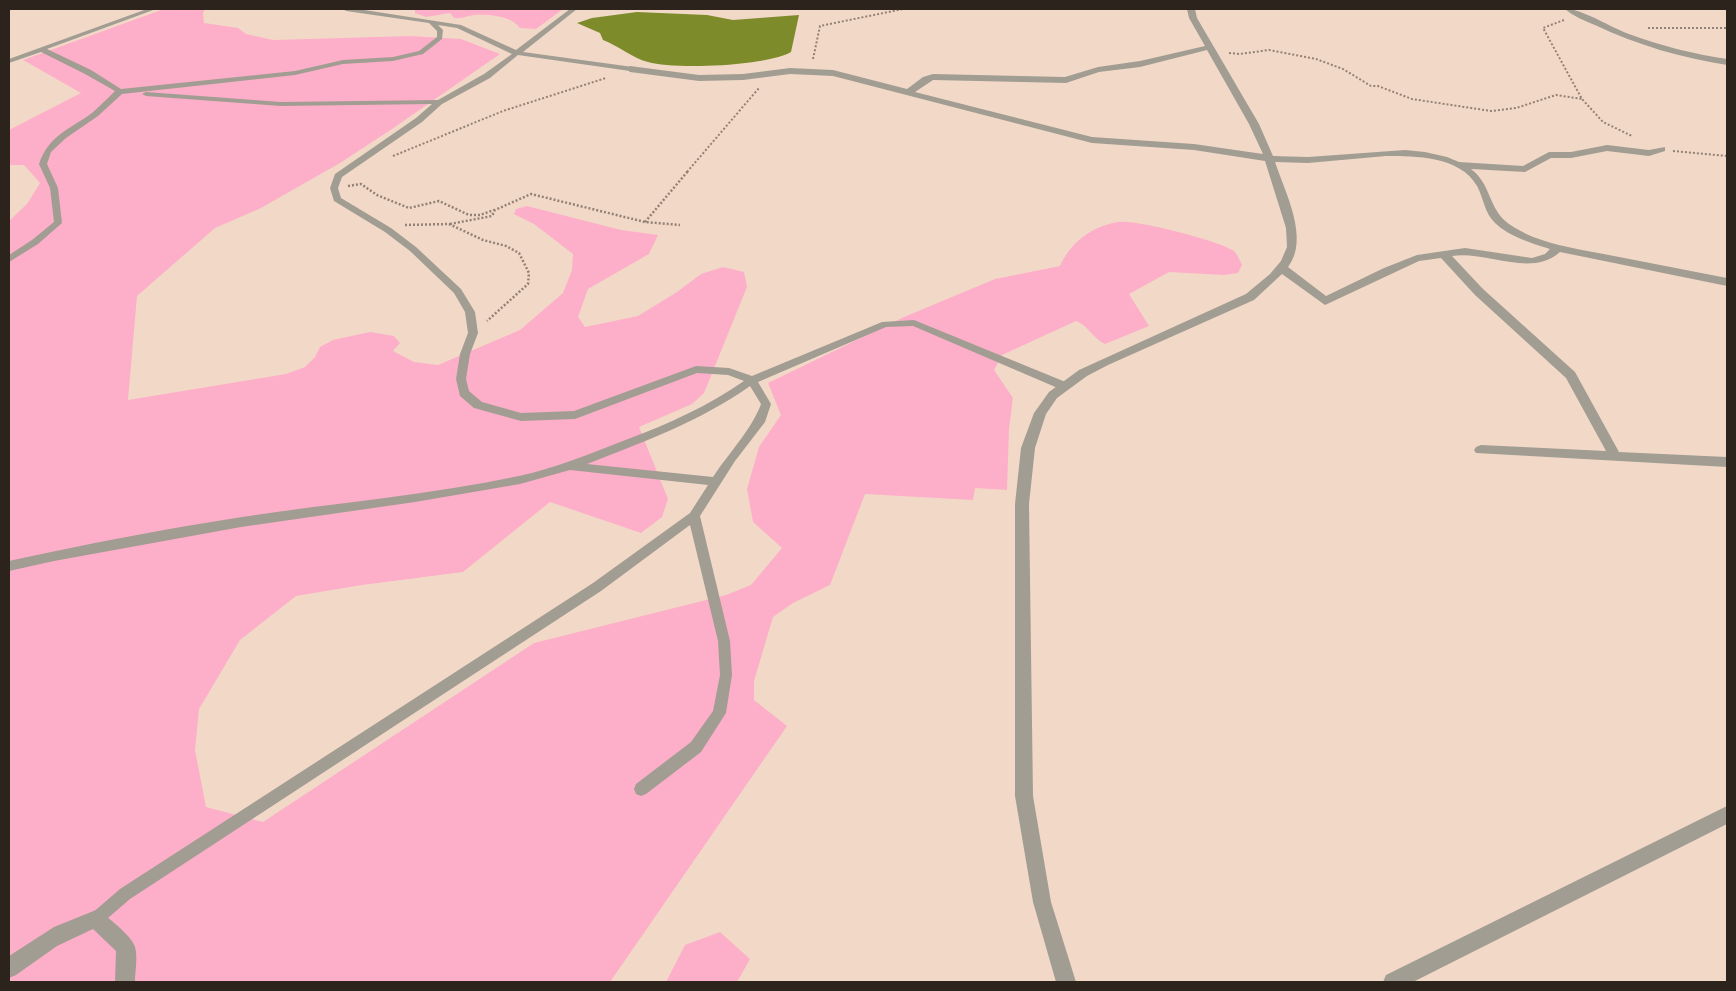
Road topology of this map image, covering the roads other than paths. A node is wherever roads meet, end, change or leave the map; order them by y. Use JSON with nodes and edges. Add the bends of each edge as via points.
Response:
{"nodes":[{"id":1,"x":153,"y":9,"type":"edge"},
{"id":2,"x":346,"y":9,"type":"edge"},
{"id":3,"x":574,"y":9,"type":"edge"},
{"id":4,"x":1192,"y":9,"type":"edge"},
{"id":5,"x":1569,"y":9,"type":"edge"},
{"id":6,"x":431,"y":22,"type":"junction"},
{"id":7,"x":1211,"y":49,"type":"junction"},
{"id":8,"x":43,"y":50,"type":"junction"},
{"id":9,"x":516,"y":53,"type":"junction"},
{"id":10,"x":9,"y":61,"type":"edge"},
{"id":11,"x":1727,"y":62,"type":"edge"},
{"id":12,"x":630,"y":69,"type":"joint"},
{"id":13,"x":120,"y":91,"type":"junction"},
{"id":14,"x":909,"y":92,"type":"junction"},
{"id":15,"x":439,"y":102,"type":"junction"},
{"id":16,"x":1662,"y":148,"type":"road end"},
{"id":17,"x":1269,"y":158,"type":"junction"},
{"id":18,"x":1456,"y":164,"type":"junction"},
{"id":19,"x":1558,"y":248,"type":"junction"},
{"id":20,"x":1444,"y":254,"type":"junction"},
{"id":21,"x":9,"y":259,"type":"edge"},
{"id":22,"x":1281,"y":268,"type":"junction"},
{"id":23,"x":1727,"y":282,"type":"edge"},
{"id":24,"x":752,"y":380,"type":"junction"},
{"id":25,"x":1064,"y":386,"type":"junction"},
{"id":26,"x":1481,"y":450,"type":"dead end"},
{"id":27,"x":1615,"y":456,"type":"junction"},
{"id":28,"x":1727,"y":462,"type":"edge"},
{"id":29,"x":569,"y":466,"type":"junction"},
{"id":30,"x":715,"y":482,"type":"junction"},
{"id":31,"x":694,"y":516,"type":"junction"},
{"id":32,"x":9,"y":566,"type":"edge"},
{"id":33,"x":641,"y":789,"type":"dead end"},
{"id":34,"x":1727,"y":815,"type":"edge"},
{"id":35,"x":96,"y":919,"type":"junction"},
{"id":36,"x":9,"y":968,"type":"edge"},
{"id":37,"x":124,"y":982,"type":"edge"},
{"id":38,"x":1066,"y":982,"type":"edge"},
{"id":39,"x":1393,"y":982,"type":"edge"}],
"edges":[{"from":1,"to":8,"type":"lane"},
{"from":2,"to":6,"type":"lane"},
{"from":3,"to":9,"type":"lane"},
{"from":4,"to":7,"type":"street","via":[[1192,18]]},
{"from":5,"to":11,"type":"street","via":[[1607,28],[1686,54]]},
{"from":6,"to":9,"type":"lane","via":[[459,26]]},
{"from":6,"to":13,"type":"lane","via":[[440,30],[440,38],[421,53],[393,59],[343,62],[295,73]]},
{"from":7,"to":14,"type":"street","via":[[1098,70],[1066,80],[933,77]]},
{"from":7,"to":17,"type":"street","via":[[1254,124]]},
{"from":8,"to":10,"type":"lane"},
{"from":8,"to":13,"type":"lane"},
{"from":9,"to":12,"type":"lane"},
{"from":9,"to":15,"type":"lane","via":[[487,76]]},
{"from":12,"to":14,"type":"street","via":[[699,78],[809,71],[850,76]]},
{"from":13,"to":15,"type":"lane","via":[[282,104]]},
{"from":13,"to":21,"type":"lane","via":[[46,151],[42,164],[54,188],[58,223]]},
{"from":14,"to":17,"type":"street","via":[[1092,140],[1195,147]]},
{"from":15,"to":24,"type":"lane","via":[[419,120],[338,176],[334,188],[337,199],[413,249],[458,291],[470,312],[473,333],[461,379],[464,393],[478,405],[521,417],[575,415],[696,369],[729,372]]},
{"from":16,"to":18,"type":"street","via":[[1649,153],[1607,148],[1571,155],[1549,155],[1525,168]]},
{"from":17,"to":18,"type":"street","via":[[1290,160],[1413,152]]},
{"from":17,"to":22,"type":"street","via":[[1292,228],[1292,246]]},
{"from":18,"to":19,"type":"street","via":[[1480,184],[1491,212],[1500,221],[1531,240]]},
{"from":19,"to":20,"type":"street","via":[[1549,256],[1532,261],[1464,251]]},
{"from":19,"to":23,"type":"street"},
{"from":20,"to":22,"type":"street","via":[[1417,258],[1324,301]]},
{"from":20,"to":27,"type":"street","via":[[1479,292],[1571,375]]},
{"from":22,"to":25,"type":"street","via":[[1250,297],[1104,362]]},
{"from":24,"to":25,"type":"lane","via":[[885,324],[914,324]]},
{"from":24,"to":29,"type":"lane","via":[[728,397],[660,432]]},
{"from":24,"to":30,"type":"lane","via":[[766,404],[761,420]]},
{"from":25,"to":38,"type":"street","via":[[1040,413],[1033,431],[1025,468],[1022,513],[1024,796],[1042,902]]},
{"from":26,"to":27,"type":"street"},
{"from":27,"to":28,"type":"street"},
{"from":29,"to":30,"type":"lane"},
{"from":29,"to":32,"type":"lane","via":[[474,489],[241,522]]},
{"from":30,"to":31,"type":"lane"},
{"from":31,"to":33,"type":"lane","via":[[724,641],[726,675],[719,713],[696,747]]},
{"from":31,"to":35,"type":"lane","via":[[597,587],[125,894]]},
{"from":34,"to":39,"type":"street"},
{"from":35,"to":36,"type":"street","via":[[71,927]]},
{"from":35,"to":37,"type":"street","via":[[126,947]]}]}
